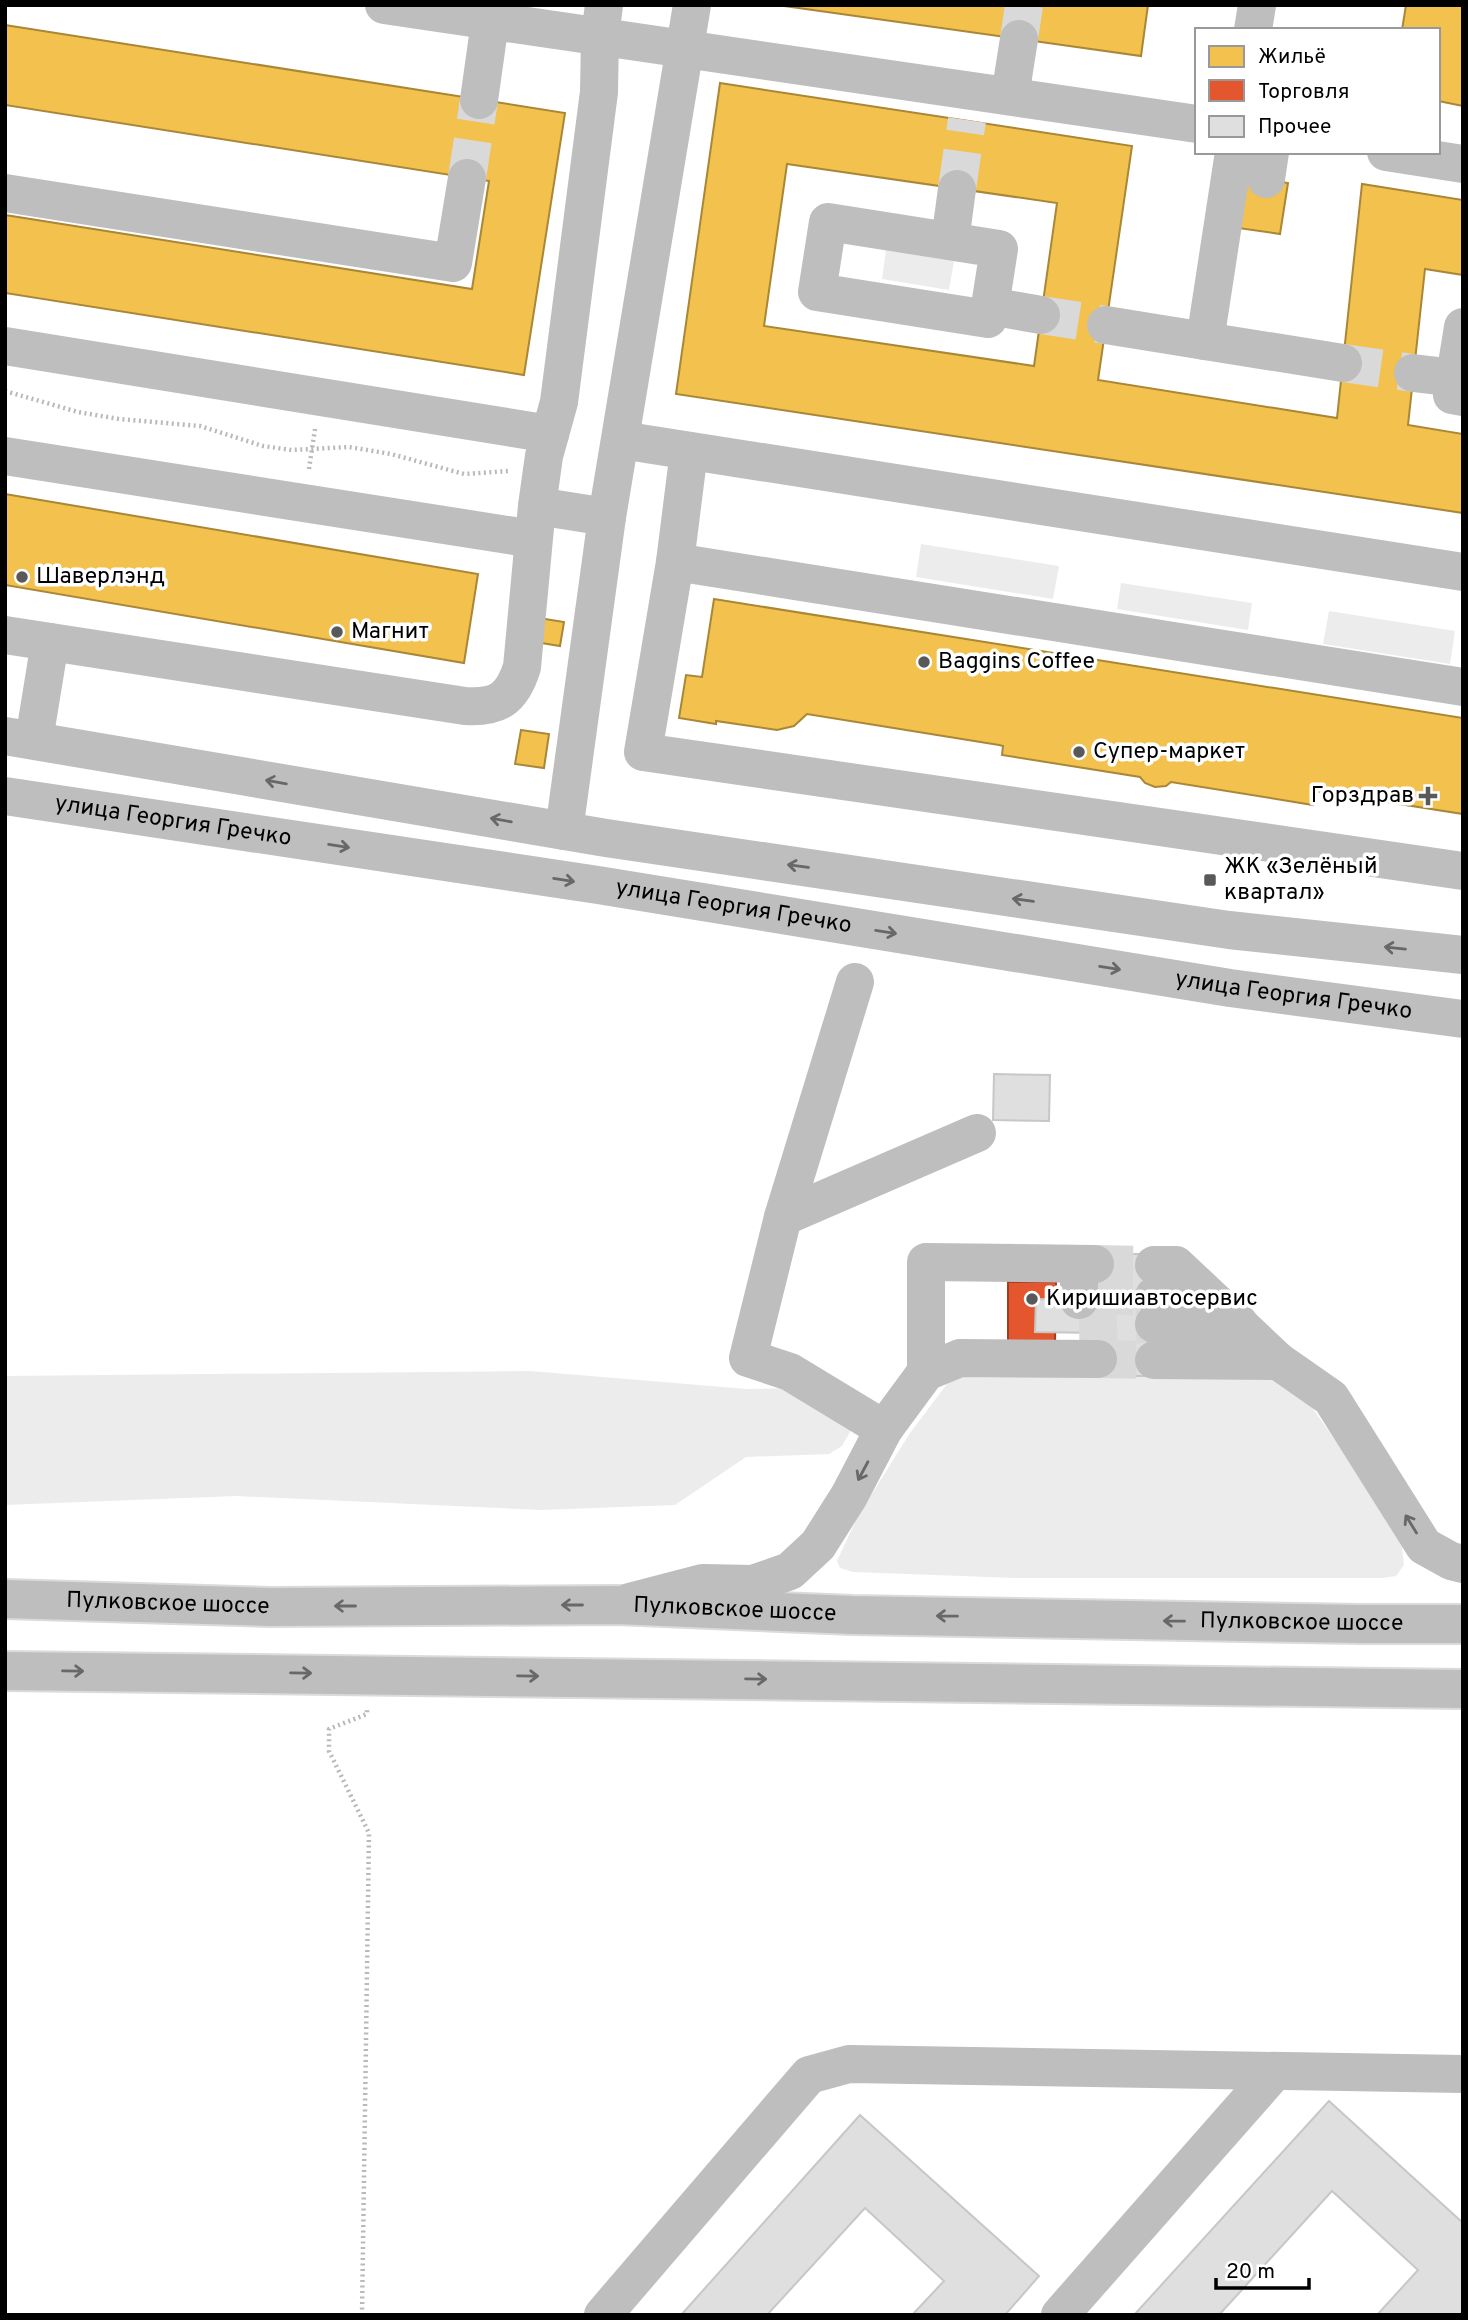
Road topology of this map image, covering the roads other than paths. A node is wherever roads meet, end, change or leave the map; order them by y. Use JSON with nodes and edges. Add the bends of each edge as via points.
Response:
{"nodes":[{"id":1,"x":384,"y":5,"type":"edge"},
{"id":2,"x":692,"y":5,"type":"edge"},
{"id":3,"x":1257,"y":5,"type":"edge"},
{"id":4,"x":602,"y":20,"type":"edge"},
{"id":5,"x":490,"y":22,"type":"junction"},
{"id":6,"x":1253,"y":28,"type":"edge"},
{"id":7,"x":1019,"y":39,"type":"tunnel mouth"},
{"id":8,"x":685,"y":48,"type":"junction"},
{"id":9,"x":1010,"y":96,"type":"junction"},
{"id":10,"x":479,"y":100,"type":"tunnel mouth"},
{"id":11,"x":1195,"y":124,"type":"edge"},
{"id":12,"x":1234,"y":154,"type":"edge"},
{"id":13,"x":1399,"y":154,"type":"edge"},
{"id":14,"x":1463,"y":164,"type":"edge"},
{"id":15,"x":467,"y":178,"type":"tunnel mouth"},
{"id":16,"x":957,"y":189,"type":"tunnel mouth"},
{"id":17,"x":5,"y":193,"type":"edge"},
{"id":18,"x":950,"y":241,"type":"junction"},
{"id":19,"x":990,"y":306,"type":"junction"},
{"id":20,"x":1041,"y":315,"type":"tunnel mouth"},
{"id":21,"x":1105,"y":325,"type":"tunnel mouth"},
{"id":22,"x":1463,"y":327,"type":"edge"},
{"id":23,"x":1205,"y":341,"type":"junction"},
{"id":24,"x":5,"y":346,"type":"edge"},
{"id":25,"x":1343,"y":363,"type":"tunnel mouth"},
{"id":26,"x":1413,"y":373,"type":"tunnel mouth"},
{"id":27,"x":1459,"y":388,"type":"edge"},
{"id":28,"x":550,"y":435,"type":"junction"},
{"id":29,"x":621,"y":440,"type":"junction"},
{"id":30,"x":689,"y":452,"type":"junction"},
{"id":31,"x":5,"y":456,"type":"edge"},
{"id":32,"x":607,"y":517,"type":"junction"},
{"id":33,"x":535,"y":523,"type":"junction"},
{"id":34,"x":675,"y":562,"type":"junction"},
{"id":35,"x":1463,"y":572,"type":"edge"},
{"id":36,"x":5,"y":635,"type":"edge"},
{"id":37,"x":50,"y":642,"type":"junction"},
{"id":38,"x":1463,"y":687,"type":"edge"},
{"id":39,"x":20,"y":738,"type":"edge"},
{"id":40,"x":5,"y":796,"type":"edge"},
{"id":41,"x":564,"y":831,"type":"junction"},
{"id":42,"x":1463,"y":871,"type":"edge"},
{"id":43,"x":1463,"y":955,"type":"edge"},
{"id":44,"x":855,"y":982,"type":"dead end"},
{"id":45,"x":1463,"y":1018,"type":"edge"},
{"id":46,"x":977,"y":1133,"type":"dead end"},
{"id":47,"x":783,"y":1217,"type":"junction"},
{"id":48,"x":1154,"y":1311,"type":"junction"},
{"id":49,"x":1239,"y":1323,"type":"junction"},
{"id":50,"x":1278,"y":1361,"type":"junction"},
{"id":51,"x":926,"y":1373,"type":"junction"},
{"id":52,"x":884,"y":1429,"type":"junction"},
{"id":53,"x":1463,"y":1564,"type":"edge"},
{"id":54,"x":5,"y":1599,"type":"edge"},
{"id":55,"x":617,"y":1605,"type":"junction"},
{"id":56,"x":1463,"y":1624,"type":"edge"},
{"id":57,"x":5,"y":1671,"type":"edge"},
{"id":58,"x":1463,"y":1689,"type":"edge"},
{"id":59,"x":1275,"y":2071,"type":"junction"},
{"id":60,"x":1463,"y":2074,"type":"edge"},
{"id":61,"x":603,"y":2315,"type":"edge"},
{"id":62,"x":1060,"y":2315,"type":"edge"}],
"edges":[{"from":1,"to":5,"type":"main road"},
{"from":2,"to":8,"type":"main road"},
{"from":3,"to":6,"type":"main road"},
{"from":4,"to":5,"type":"main road"},
{"from":4,"to":8,"type":"main road"},
{"from":4,"to":28,"type":"main road","via":[[599,92],[559,402]]},
{"from":5,"to":10,"type":"main road"},
{"from":7,"to":9,"type":"main road"},
{"from":8,"to":9,"type":"main road","via":[[968,105]]},
{"from":8,"to":29,"type":"main road"},
{"from":9,"to":11,"type":"main road"},
{"from":12,"to":23,"type":"main road"},
{"from":13,"to":14,"type":"main road"},
{"from":15,"to":17,"type":"main road","via":[[453,263]]},
{"from":16,"to":18,"type":"main road"},
{"from":18,"to":19,"type":"main road","via":[[999,249]]},
{"from":18,"to":19,"type":"main road","via":[[828,222],[817,292],[988,319]]},
{"from":19,"to":20,"type":"main road"},
{"from":21,"to":23,"type":"main road"},
{"from":22,"to":27,"type":"main road"},
{"from":23,"to":25,"type":"main road"},
{"from":24,"to":28,"type":"main road"},
{"from":26,"to":27,"type":"main road"},
{"from":28,"to":33,"type":"main road"},
{"from":29,"to":30,"type":"main road"},
{"from":29,"to":32,"type":"main road"},
{"from":30,"to":34,"type":"main road"},
{"from":30,"to":35,"type":"main road"},
{"from":31,"to":33,"type":"main road","via":[[304,503]]},
{"from":32,"to":33,"type":"main road"},
{"from":32,"to":41,"type":"main road"},
{"from":33,"to":37,"type":"main road","via":[[522,667],[516,686],[503,700],[485,708]]},
{"from":34,"to":38,"type":"main road"},
{"from":34,"to":42,"type":"main road","via":[[643,752]]},
{"from":36,"to":37,"type":"main road"},
{"from":37,"to":39,"type":"main road"},
{"from":41,"to":39,"type":"main road","one_way":true},
{"from":40,"to":45,"type":"main road","name":"улица Георгия Гречко","one_way":true,"via":[[598,885],[1230,988]]},
{"from":43,"to":41,"type":"main road","one_way":true,"via":[[1229,930]]},
{"from":44,"to":47,"type":"main road"},
{"from":46,"to":47,"type":"main road"},
{"from":47,"to":52,"type":"main road","via":[[748,1358],[790,1372]]},
{"from":48,"to":49,"type":"main road"},
{"from":48,"to":49,"type":"main road","via":[[1208,1296]]},
{"from":48,"to":50,"type":"main road"},
{"from":49,"to":50,"type":"main road"},
{"from":53,"to":50,"type":"main road","one_way":true,"via":[[1424,1546],[1331,1398]]},
{"from":51,"to":51,"type":"main road","via":[[926,1262],[1085,1309],[960,1358]]},
{"from":51,"to":52,"type":"main road"},
{"from":52,"to":55,"type":"main road","one_way":true,"via":[[818,1545],[790,1571],[753,1584],[703,1583]]},
{"from":55,"to":54,"type":"main road","name":"Пулковское шоссе","one_way":true,"via":[[269,1607]]},
{"from":56,"to":55,"type":"main road","name":"Пулковское шоссе","one_way":true,"via":[[866,1615]]},
{"from":57,"to":58,"type":"main road","one_way":true},
{"from":59,"to":60,"type":"main road"},
{"from":59,"to":61,"type":"main road","via":[[849,2064],[808,2075]]},
{"from":59,"to":62,"type":"main road"}]}
